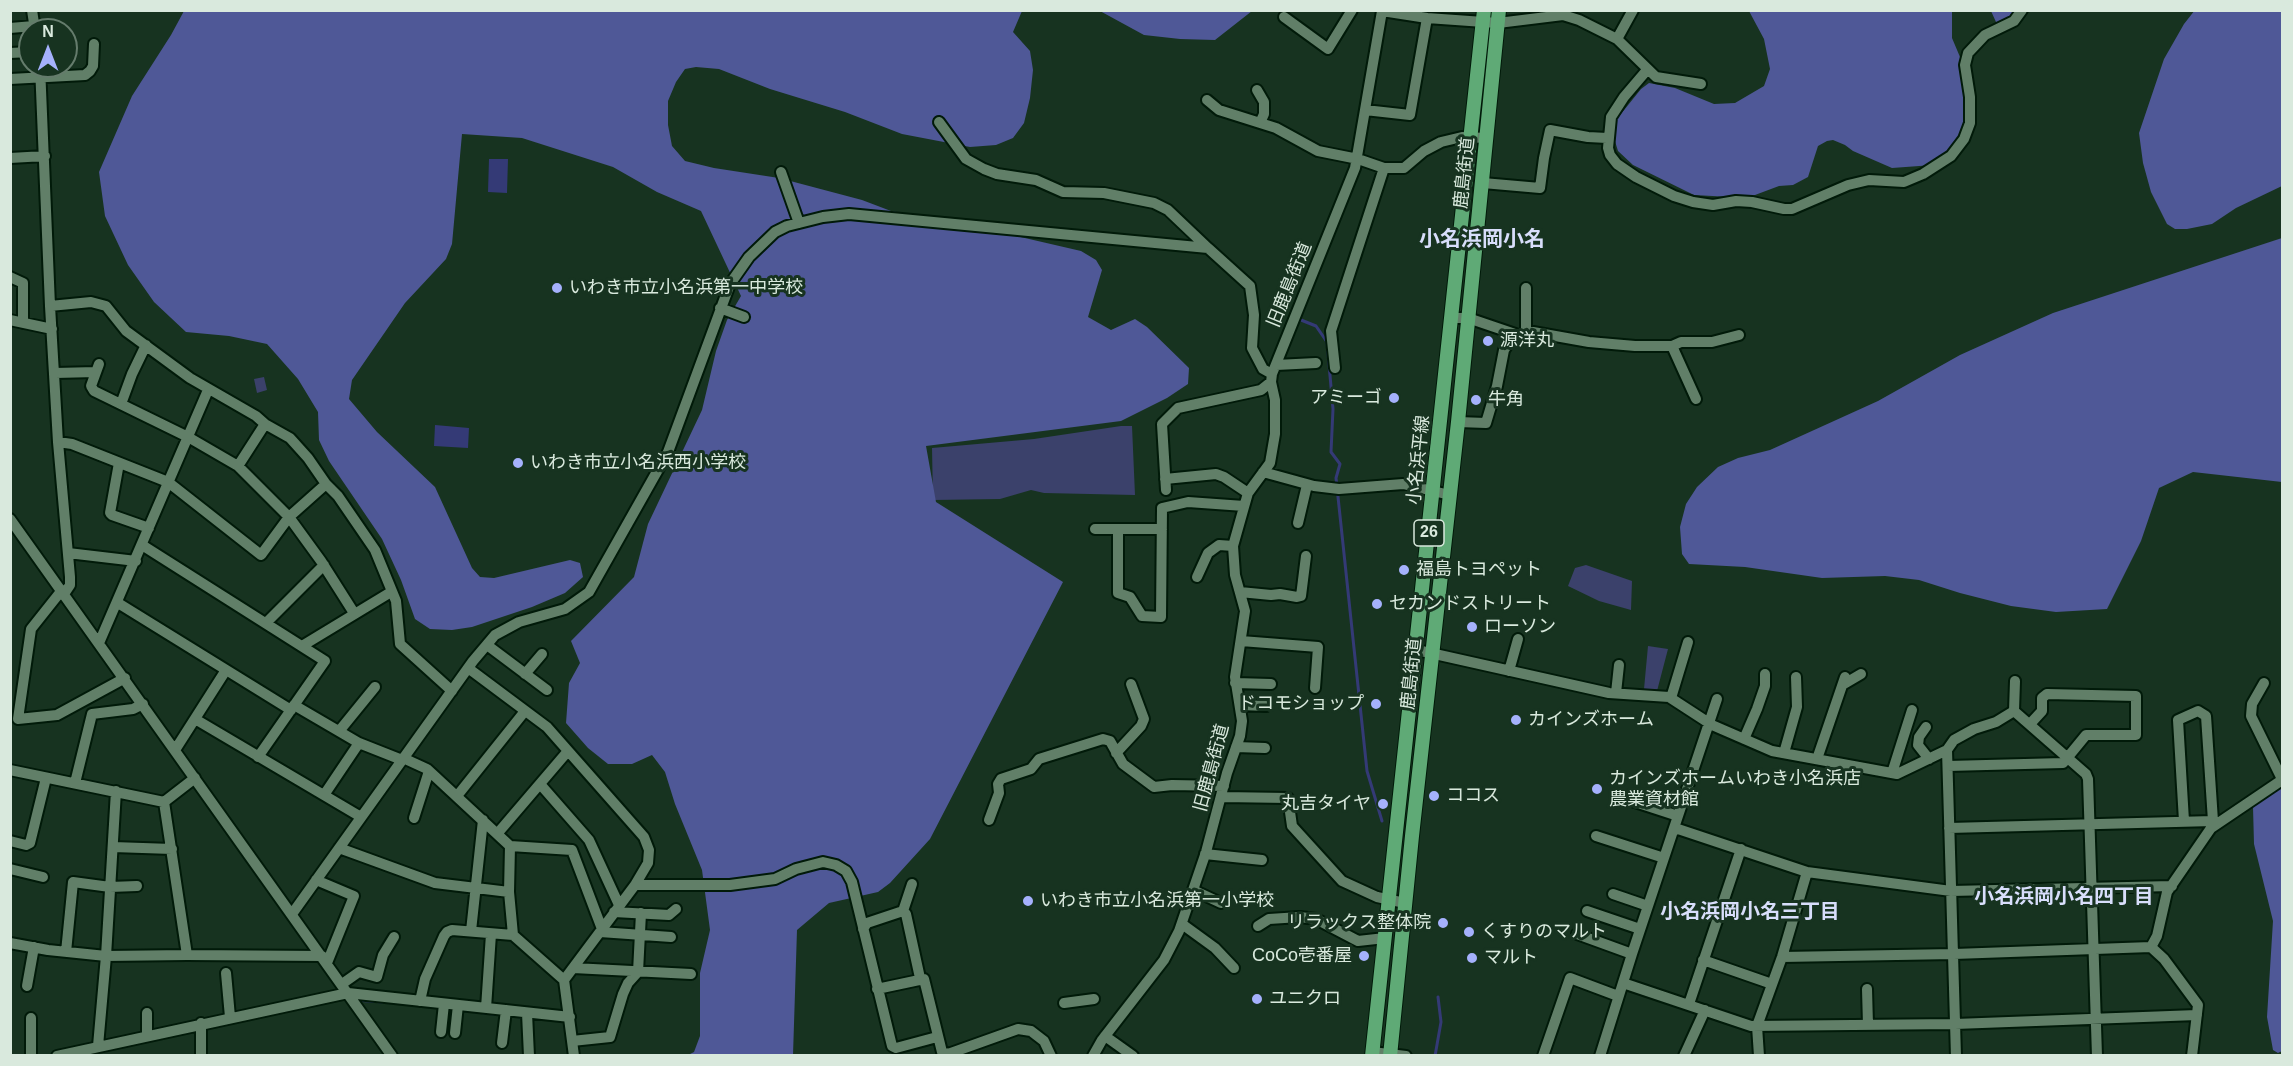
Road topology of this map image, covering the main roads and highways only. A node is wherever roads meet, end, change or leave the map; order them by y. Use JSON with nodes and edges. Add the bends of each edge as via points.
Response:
{"nodes":[{"id":1,"x":1484,"y":16,"type":"edge"},
{"id":2,"x":1498,"y":17,"type":"edge"},
{"id":3,"x":1372,"y":1054,"type":"edge"},
{"id":4,"x":1390,"y":1054,"type":"edge"}],
"edges":[{"from":1,"to":3,"type":"main road","name":"小名浜平線","number":"26"},
{"from":2,"to":4,"type":"main road","name":"鹿島街道","number":"26"}]}
